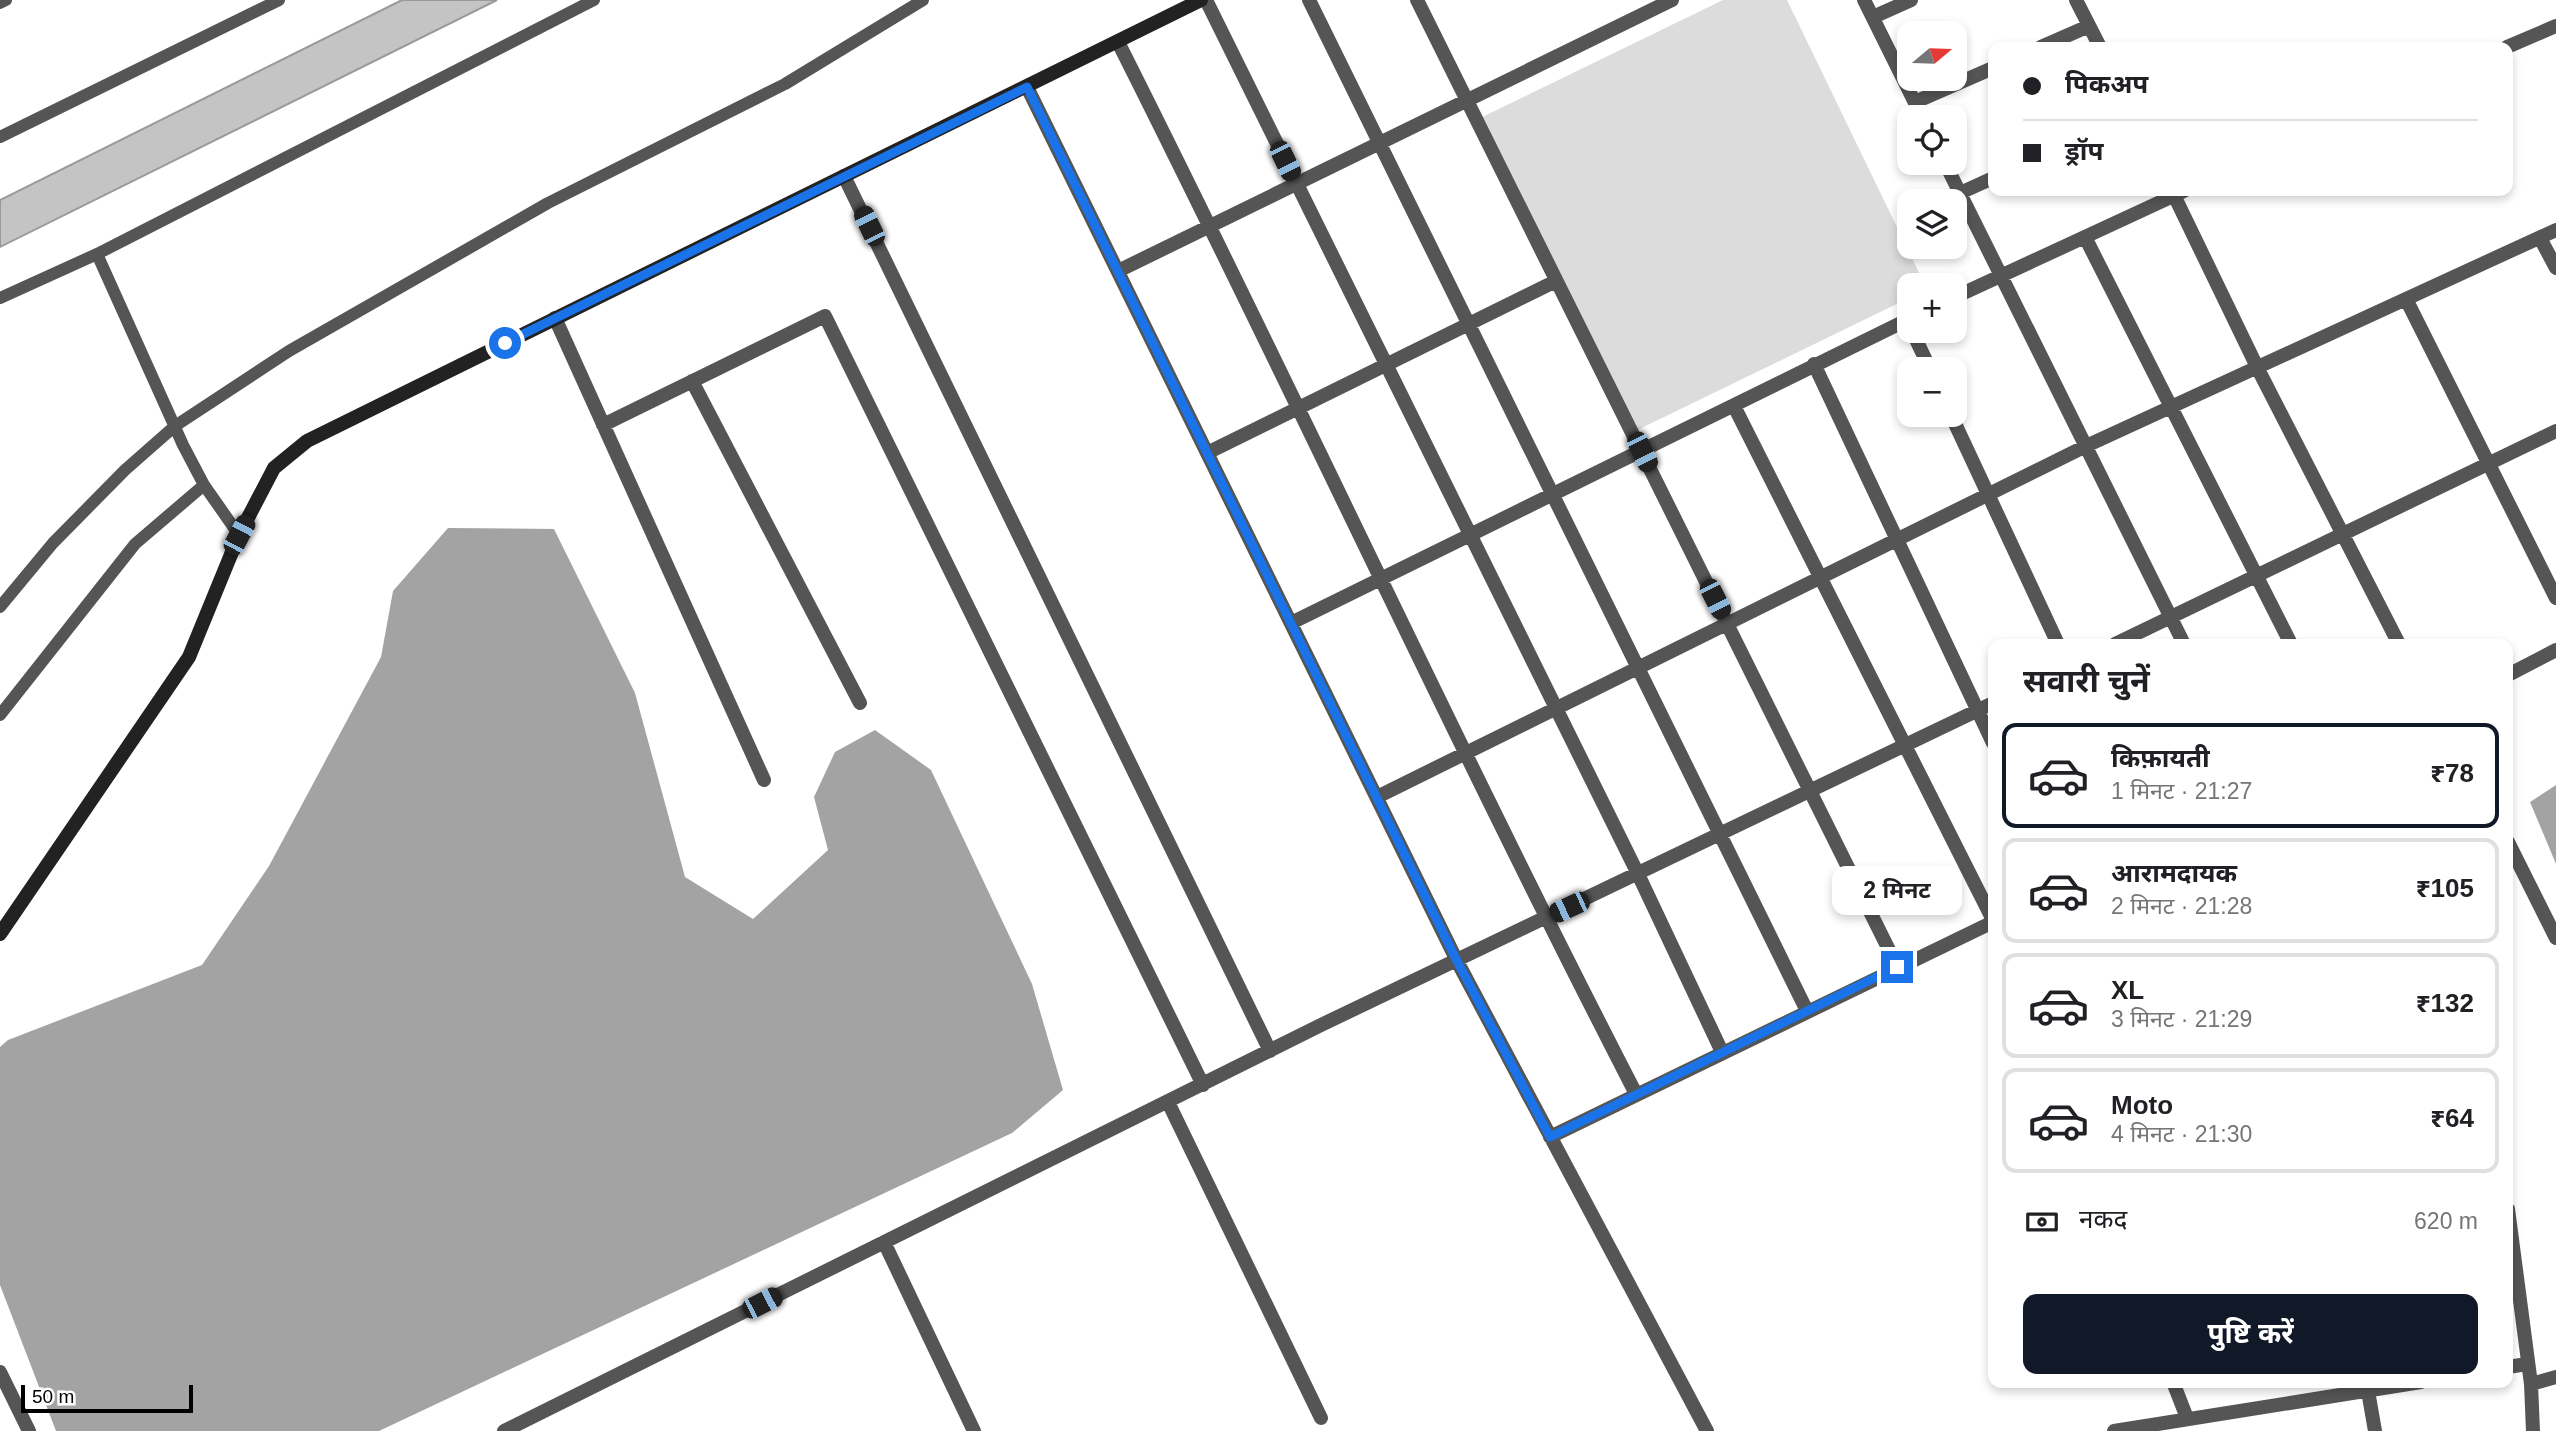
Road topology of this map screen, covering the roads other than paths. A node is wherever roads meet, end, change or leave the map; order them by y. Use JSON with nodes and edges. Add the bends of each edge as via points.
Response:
{"nodes":[{"id":1,"x":6,"y":0,"type":"edge"},
{"id":2,"x":279,"y":0,"type":"edge"},
{"id":3,"x":594,"y":0,"type":"edge"},
{"id":4,"x":923,"y":0,"type":"edge"},
{"id":5,"x":1203,"y":0,"type":"edge"},
{"id":6,"x":1309,"y":0,"type":"edge"},
{"id":7,"x":1417,"y":0,"type":"edge"},
{"id":8,"x":1672,"y":0,"type":"edge"},
{"id":9,"x":1864,"y":0,"type":"edge"},
{"id":10,"x":1910,"y":0,"type":"edge"},
{"id":11,"x":2076,"y":0,"type":"edge"},
{"id":12,"x":0,"y":3,"type":"edge"},
{"id":13,"x":1873,"y":17,"type":"junction"},
{"id":14,"x":2090,"y":26,"type":"junction"},
{"id":15,"x":2556,"y":26,"type":"edge"},
{"id":16,"x":1118,"y":42,"type":"junction"},
{"id":17,"x":2053,"y":42,"type":"edge"},
{"id":18,"x":2098,"y":42,"type":"edge"},
{"id":19,"x":2513,"y":44,"type":"edge"},
{"id":20,"x":1988,"y":70,"type":"edge"},
{"id":21,"x":1027,"y":87,"type":"junction"},
{"id":22,"x":1467,"y":100,"type":"junction"},
{"id":23,"x":1915,"y":102,"type":"junction"},
{"id":24,"x":1917,"y":105,"type":"edge"},
{"id":25,"x":0,"y":137,"type":"edge"},
{"id":26,"x":1379,"y":143,"type":"junction"},
{"id":27,"x":844,"y":176,"type":"junction"},
{"id":28,"x":1988,"y":180,"type":"edge"},
{"id":29,"x":1296,"y":184,"type":"junction"},
{"id":30,"x":1967,"y":189,"type":"edge"},
{"id":31,"x":2169,"y":196,"type":"edge"},
{"id":32,"x":2179,"y":196,"type":"edge"},
{"id":33,"x":1967,"y":206,"type":"edge"},
{"id":34,"x":1210,"y":225,"type":"junction"},
{"id":35,"x":2556,"y":230,"type":"edge"},
{"id":36,"x":2085,"y":237,"type":"junction"},
{"id":37,"x":2540,"y":238,"type":"junction"},
{"id":38,"x":97,"y":254,"type":"junction"},
{"id":39,"x":2556,"y":268,"type":"edge"},
{"id":40,"x":1118,"y":271,"type":"junction"},
{"id":41,"x":2002,"y":275,"type":"junction"},
{"id":42,"x":1556,"y":281,"type":"junction"},
{"id":43,"x":1967,"y":291,"type":"edge"},
{"id":44,"x":0,"y":299,"type":"edge"},
{"id":45,"x":2406,"y":299,"type":"junction"},
{"id":46,"x":555,"y":318,"type":"junction"},
{"id":47,"x":1467,"y":322,"type":"junction"},
{"id":48,"x":1897,"y":329,"type":"edge"},
{"id":49,"x":1385,"y":363,"type":"junction"},
{"id":50,"x":1814,"y":364,"type":"junction"},
{"id":51,"x":2258,"y":369,"type":"junction"},
{"id":52,"x":692,"y":381,"type":"junction"},
{"id":53,"x":1734,"y":406,"type":"junction"},
{"id":54,"x":1298,"y":407,"type":"junction"},
{"id":55,"x":2172,"y":407,"type":"junction"},
{"id":56,"x":603,"y":425,"type":"junction"},
{"id":57,"x":175,"y":426,"type":"junction"},
{"id":58,"x":1956,"y":427,"type":"edge"},
{"id":59,"x":2556,"y":431,"type":"edge"},
{"id":60,"x":2086,"y":446,"type":"junction"},
{"id":61,"x":1642,"y":452,"type":"junction"},
{"id":62,"x":1207,"y":453,"type":"junction"},
{"id":63,"x":2489,"y":463,"type":"junction"},
{"id":64,"x":204,"y":485,"type":"junction"},
{"id":65,"x":1552,"y":495,"type":"junction"},
{"id":66,"x":1987,"y":495,"type":"junction"},
{"id":67,"x":2342,"y":534,"type":"junction"},
{"id":68,"x":239,"y":535,"type":"junction"},
{"id":69,"x":1470,"y":535,"type":"junction"},
{"id":70,"x":1897,"y":540,"type":"junction"},
{"id":71,"x":2256,"y":576,"type":"junction"},
{"id":72,"x":1820,"y":577,"type":"junction"},
{"id":73,"x":1380,"y":579,"type":"junction"},
{"id":74,"x":2556,"y":598,"type":"edge"},
{"id":75,"x":0,"y":607,"type":"edge"},
{"id":76,"x":2170,"y":617,"type":"junction"},
{"id":77,"x":1291,"y":623,"type":"junction"},
{"id":78,"x":1727,"y":624,"type":"junction"},
{"id":79,"x":2056,"y":639,"type":"edge"},
{"id":80,"x":2125,"y":639,"type":"edge"},
{"id":81,"x":2181,"y":639,"type":"edge"},
{"id":82,"x":2288,"y":639,"type":"edge"},
{"id":83,"x":2396,"y":639,"type":"edge"},
{"id":84,"x":2556,"y":650,"type":"edge"},
{"id":85,"x":1637,"y":668,"type":"junction"},
{"id":86,"x":2513,"y":672,"type":"edge"},
{"id":87,"x":860,"y":703,"type":"dead end"},
{"id":88,"x":1988,"y":706,"type":"edge"},
{"id":89,"x":1556,"y":708,"type":"junction"},
{"id":90,"x":1978,"y":711,"type":"junction"},
{"id":91,"x":0,"y":715,"type":"edge"},
{"id":92,"x":1988,"y":733,"type":"edge"},
{"id":93,"x":1905,"y":745,"type":"junction"},
{"id":94,"x":1464,"y":754,"type":"junction"},
{"id":95,"x":764,"y":780,"type":"dead end"},
{"id":96,"x":1810,"y":791,"type":"junction"},
{"id":97,"x":1377,"y":797,"type":"junction"},
{"id":98,"x":1720,"y":835,"type":"junction"},
{"id":99,"x":2513,"y":852,"type":"edge"},
{"id":100,"x":1638,"y":874,"type":"junction"},
{"id":101,"x":1988,"y":911,"type":"edge"},
{"id":102,"x":1546,"y":918,"type":"junction"},
{"id":103,"x":1988,"y":923,"type":"edge"},
{"id":104,"x":0,"y":934,"type":"edge"},
{"id":105,"x":2556,"y":938,"type":"edge"},
{"id":106,"x":1457,"y":961,"type":"junction"},
{"id":107,"x":1897,"y":967,"type":"junction"},
{"id":108,"x":1807,"y":1011,"type":"junction"},
{"id":109,"x":1269,"y":1052,"type":"junction"},
{"id":110,"x":1723,"y":1052,"type":"junction"},
{"id":111,"x":1203,"y":1085,"type":"junction"},
{"id":112,"x":1636,"y":1094,"type":"junction"},
{"id":113,"x":1168,"y":1101,"type":"junction"},
{"id":114,"x":1550,"y":1137,"type":"junction"},
{"id":115,"x":884,"y":1242,"type":"junction"},
{"id":116,"x":2513,"y":1248,"type":"edge"},
{"id":117,"x":2528,"y":1364,"type":"junction"},
{"id":118,"x":2513,"y":1366,"type":"edge"},
{"id":119,"x":0,"y":1373,"type":"edge"},
{"id":120,"x":2556,"y":1377,"type":"edge"},
{"id":121,"x":2531,"y":1384,"type":"junction"},
{"id":122,"x":2175,"y":1388,"type":"edge"},
{"id":123,"x":2382,"y":1388,"type":"edge"},
{"id":124,"x":2368,"y":1391,"type":"junction"},
{"id":125,"x":1321,"y":1418,"type":"dead end"},
{"id":126,"x":2187,"y":1418,"type":"junction"},
{"id":127,"x":29,"y":1431,"type":"edge"},
{"id":128,"x":504,"y":1431,"type":"edge"},
{"id":129,"x":974,"y":1431,"type":"edge"},
{"id":130,"x":1707,"y":1431,"type":"edge"},
{"id":131,"x":2114,"y":1431,"type":"edge"},
{"id":132,"x":2375,"y":1431,"type":"edge"},
{"id":133,"x":2533,"y":1431,"type":"edge"}],
"edges":[{"from":1,"to":12,"type":"lane"},
{"from":2,"to":25,"type":"lane"},
{"from":3,"to":38,"type":"lane"},
{"from":4,"to":57,"type":"lane","via":[[785,84],[536,210],[289,351]]},
{"from":5,"to":16,"type":"street"},
{"from":5,"to":29,"type":"street"},
{"from":6,"to":26,"type":"street"},
{"from":7,"to":22,"type":"street"},
{"from":8,"to":22,"type":"street"},
{"from":9,"to":13,"type":"street"},
{"from":10,"to":13,"type":"street"},
{"from":11,"to":14,"type":"street"},
{"from":13,"to":23,"type":"street"},
{"from":14,"to":17,"type":"street"},
{"from":14,"to":18,"type":"street"},
{"from":15,"to":19,"type":"street"},
{"from":16,"to":21,"type":"street"},
{"from":16,"to":34,"type":"street"},
{"from":20,"to":23,"type":"street"},
{"from":21,"to":27,"type":"street"},
{"from":21,"to":40,"type":"street"},
{"from":22,"to":26,"type":"street"},
{"from":22,"to":42,"type":"street"},
{"from":23,"to":24,"type":"street"},
{"from":26,"to":29,"type":"street"},
{"from":26,"to":47,"type":"street"},
{"from":27,"to":46,"type":"street"},
{"from":27,"to":109,"type":"street"},
{"from":28,"to":30,"type":"street"},
{"from":29,"to":34,"type":"street"},
{"from":29,"to":49,"type":"street"},
{"from":31,"to":36,"type":"street"},
{"from":32,"to":51,"type":"street"},
{"from":33,"to":41,"type":"street"},
{"from":34,"to":40,"type":"street"},
{"from":34,"to":54,"type":"street"},
{"from":35,"to":37,"type":"street"},
{"from":36,"to":41,"type":"street"},
{"from":36,"to":55,"type":"street"},
{"from":37,"to":39,"type":"street"},
{"from":37,"to":45,"type":"street"},
{"from":38,"to":44,"type":"lane"},
{"from":38,"to":57,"type":"lane"},
{"from":40,"to":62,"type":"street"},
{"from":41,"to":43,"type":"street"},
{"from":41,"to":60,"type":"street"},
{"from":42,"to":47,"type":"street"},
{"from":42,"to":61,"type":"street"},
{"from":45,"to":51,"type":"street"},
{"from":45,"to":63,"type":"street"},
{"from":46,"to":56,"type":"street"},
{"from":46,"to":68,"type":"street","via":[[307,441],[274,468]]},
{"from":47,"to":49,"type":"street"},
{"from":47,"to":65,"type":"street"},
{"from":48,"to":50,"type":"street"},
{"from":49,"to":54,"type":"street"},
{"from":49,"to":69,"type":"street"},
{"from":50,"to":53,"type":"street"},
{"from":50,"to":70,"type":"street"},
{"from":51,"to":55,"type":"street"},
{"from":51,"to":67,"type":"street"},
{"from":52,"to":56,"type":"street"},
{"from":52,"to":87,"type":"street"},
{"from":52,"to":111,"type":"street","via":[[825,316]]},
{"from":53,"to":61,"type":"street"},
{"from":53,"to":72,"type":"street"},
{"from":54,"to":62,"type":"street"},
{"from":54,"to":73,"type":"street"},
{"from":55,"to":60,"type":"street"},
{"from":55,"to":71,"type":"street"},
{"from":56,"to":95,"type":"street"},
{"from":57,"to":64,"type":"lane"},
{"from":57,"to":75,"type":"lane","via":[[53,542]]},
{"from":58,"to":66,"type":"street"},
{"from":59,"to":63,"type":"street"},
{"from":60,"to":66,"type":"street"},
{"from":60,"to":76,"type":"street"},
{"from":61,"to":65,"type":"street"},
{"from":61,"to":78,"type":"street"},
{"from":62,"to":77,"type":"street"},
{"from":63,"to":67,"type":"street"},
{"from":63,"to":74,"type":"street"},
{"from":64,"to":68,"type":"lane"},
{"from":64,"to":91,"type":"lane","via":[[135,544]]},
{"from":65,"to":69,"type":"street"},
{"from":65,"to":85,"type":"street"},
{"from":66,"to":70,"type":"street"},
{"from":66,"to":79,"type":"street"},
{"from":67,"to":71,"type":"street"},
{"from":67,"to":83,"type":"street"},
{"from":68,"to":104,"type":"street","via":[[189,657]]},
{"from":69,"to":73,"type":"street"},
{"from":69,"to":89,"type":"street"},
{"from":70,"to":72,"type":"street"},
{"from":70,"to":90,"type":"street"},
{"from":71,"to":76,"type":"street"},
{"from":71,"to":82,"type":"street"},
{"from":72,"to":78,"type":"street"},
{"from":72,"to":93,"type":"street"},
{"from":73,"to":77,"type":"street"},
{"from":73,"to":94,"type":"street"},
{"from":76,"to":80,"type":"street"},
{"from":76,"to":81,"type":"street"},
{"from":77,"to":97,"type":"street"},
{"from":78,"to":85,"type":"street"},
{"from":78,"to":96,"type":"street"},
{"from":84,"to":86,"type":"street"},
{"from":85,"to":89,"type":"street"},
{"from":85,"to":98,"type":"street"},
{"from":88,"to":90,"type":"street"},
{"from":89,"to":94,"type":"street"},
{"from":89,"to":100,"type":"street"},
{"from":90,"to":92,"type":"street"},
{"from":90,"to":93,"type":"street"},
{"from":93,"to":96,"type":"street"},
{"from":93,"to":101,"type":"street"},
{"from":94,"to":97,"type":"street"},
{"from":94,"to":102,"type":"street"},
{"from":96,"to":98,"type":"street"},
{"from":96,"to":107,"type":"street"},
{"from":97,"to":106,"type":"street"},
{"from":98,"to":100,"type":"street"},
{"from":98,"to":108,"type":"street"},
{"from":99,"to":105,"type":"street"},
{"from":100,"to":102,"type":"street"},
{"from":100,"to":110,"type":"street"},
{"from":102,"to":106,"type":"street"},
{"from":102,"to":112,"type":"street"},
{"from":103,"to":107,"type":"street"},
{"from":106,"to":109,"type":"street"},
{"from":106,"to":114,"type":"street"},
{"from":107,"to":108,"type":"street"},
{"from":108,"to":110,"type":"street"},
{"from":109,"to":111,"type":"street"},
{"from":110,"to":112,"type":"street"},
{"from":111,"to":113,"type":"street"},
{"from":112,"to":114,"type":"street"},
{"from":113,"to":115,"type":"street"},
{"from":113,"to":125,"type":"street"},
{"from":114,"to":130,"type":"street"},
{"from":115,"to":128,"type":"street"},
{"from":115,"to":129,"type":"street"},
{"from":116,"to":117,"type":"street"},
{"from":117,"to":118,"type":"street"},
{"from":117,"to":121,"type":"street"},
{"from":119,"to":127,"type":"street"},
{"from":120,"to":121,"type":"street"},
{"from":121,"to":133,"type":"street"},
{"from":122,"to":126,"type":"street"},
{"from":123,"to":124,"type":"street"},
{"from":124,"to":126,"type":"street"},
{"from":124,"to":132,"type":"street"},
{"from":126,"to":131,"type":"street"}]}
